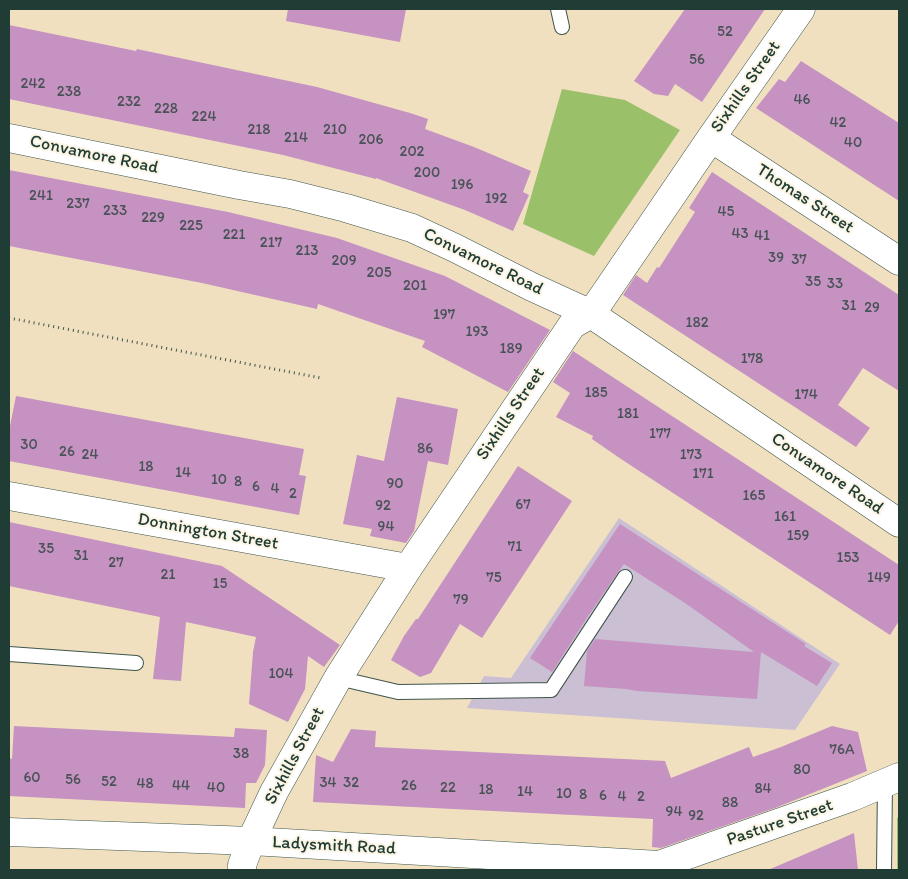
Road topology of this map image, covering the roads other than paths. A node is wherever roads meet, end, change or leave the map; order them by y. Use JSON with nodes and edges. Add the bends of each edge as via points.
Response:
{"nodes":[{"id":1,"x":558,"y":9,"type":"edge"},
{"id":2,"x":801,"y":9,"type":"edge"},
{"id":3,"x":562,"y":27,"type":"dead end"},
{"id":4,"x":9,"y":138,"type":"edge"},
{"id":5,"x":711,"y":138,"type":"junction"},
{"id":6,"x":899,"y":261,"type":"edge"},
{"id":7,"x":591,"y":314,"type":"junction"},
{"id":8,"x":9,"y":496,"type":"edge"},
{"id":9,"x":899,"y":523,"type":"edge"},
{"id":10,"x":408,"y":568,"type":"junction"},
{"id":11,"x":625,"y":577,"type":"dead end"},
{"id":12,"x":9,"y":654,"type":"edge"},
{"id":13,"x":136,"y":663,"type":"dead end"},
{"id":14,"x":338,"y":678,"type":"junction"},
{"id":15,"x":892,"y":780,"type":"edge"},
{"id":16,"x":9,"y":832,"type":"edge"},
{"id":17,"x":251,"y":841,"type":"junction"},
{"id":18,"x":659,"y":868,"type":"edge"},
{"id":19,"x":242,"y":870,"type":"edge"},
{"id":20,"x":884,"y":870,"type":"edge"}],
"edges":[{"from":1,"to":3,"type":"lane"},
{"from":2,"to":5,"type":"street","name":"Sixhills Street"},
{"from":4,"to":7,"type":"street","name":"Convamore Road","via":[[346,208],[412,228]]},
{"from":5,"to":6,"type":"street","name":"Thomas Street"},
{"from":5,"to":7,"type":"street","name":"Sixhills Street"},
{"from":7,"to":9,"type":"street","name":"Convamore Road"},
{"from":7,"to":10,"type":"street","name":"Sixhills Street","via":[[572,325]]},
{"from":8,"to":10,"type":"street","name":"Donnington Street"},
{"from":10,"to":14,"type":"street","name":"Sixhills Street"},
{"from":11,"to":14,"type":"lane","via":[[551,690],[398,692]]},
{"from":12,"to":13,"type":"lane"},
{"from":14,"to":17,"type":"street","name":"Sixhills Street","via":[[274,792]]},
{"from":15,"to":18,"type":"street","name":"Pasture Street"},
{"from":15,"to":20,"type":"lane"},
{"from":16,"to":17,"type":"street","name":"Ladysmith Road"},
{"from":17,"to":18,"type":"street","name":"Ladysmith Road"},
{"from":17,"to":19,"type":"street","name":"Sixhills Street"}]}
